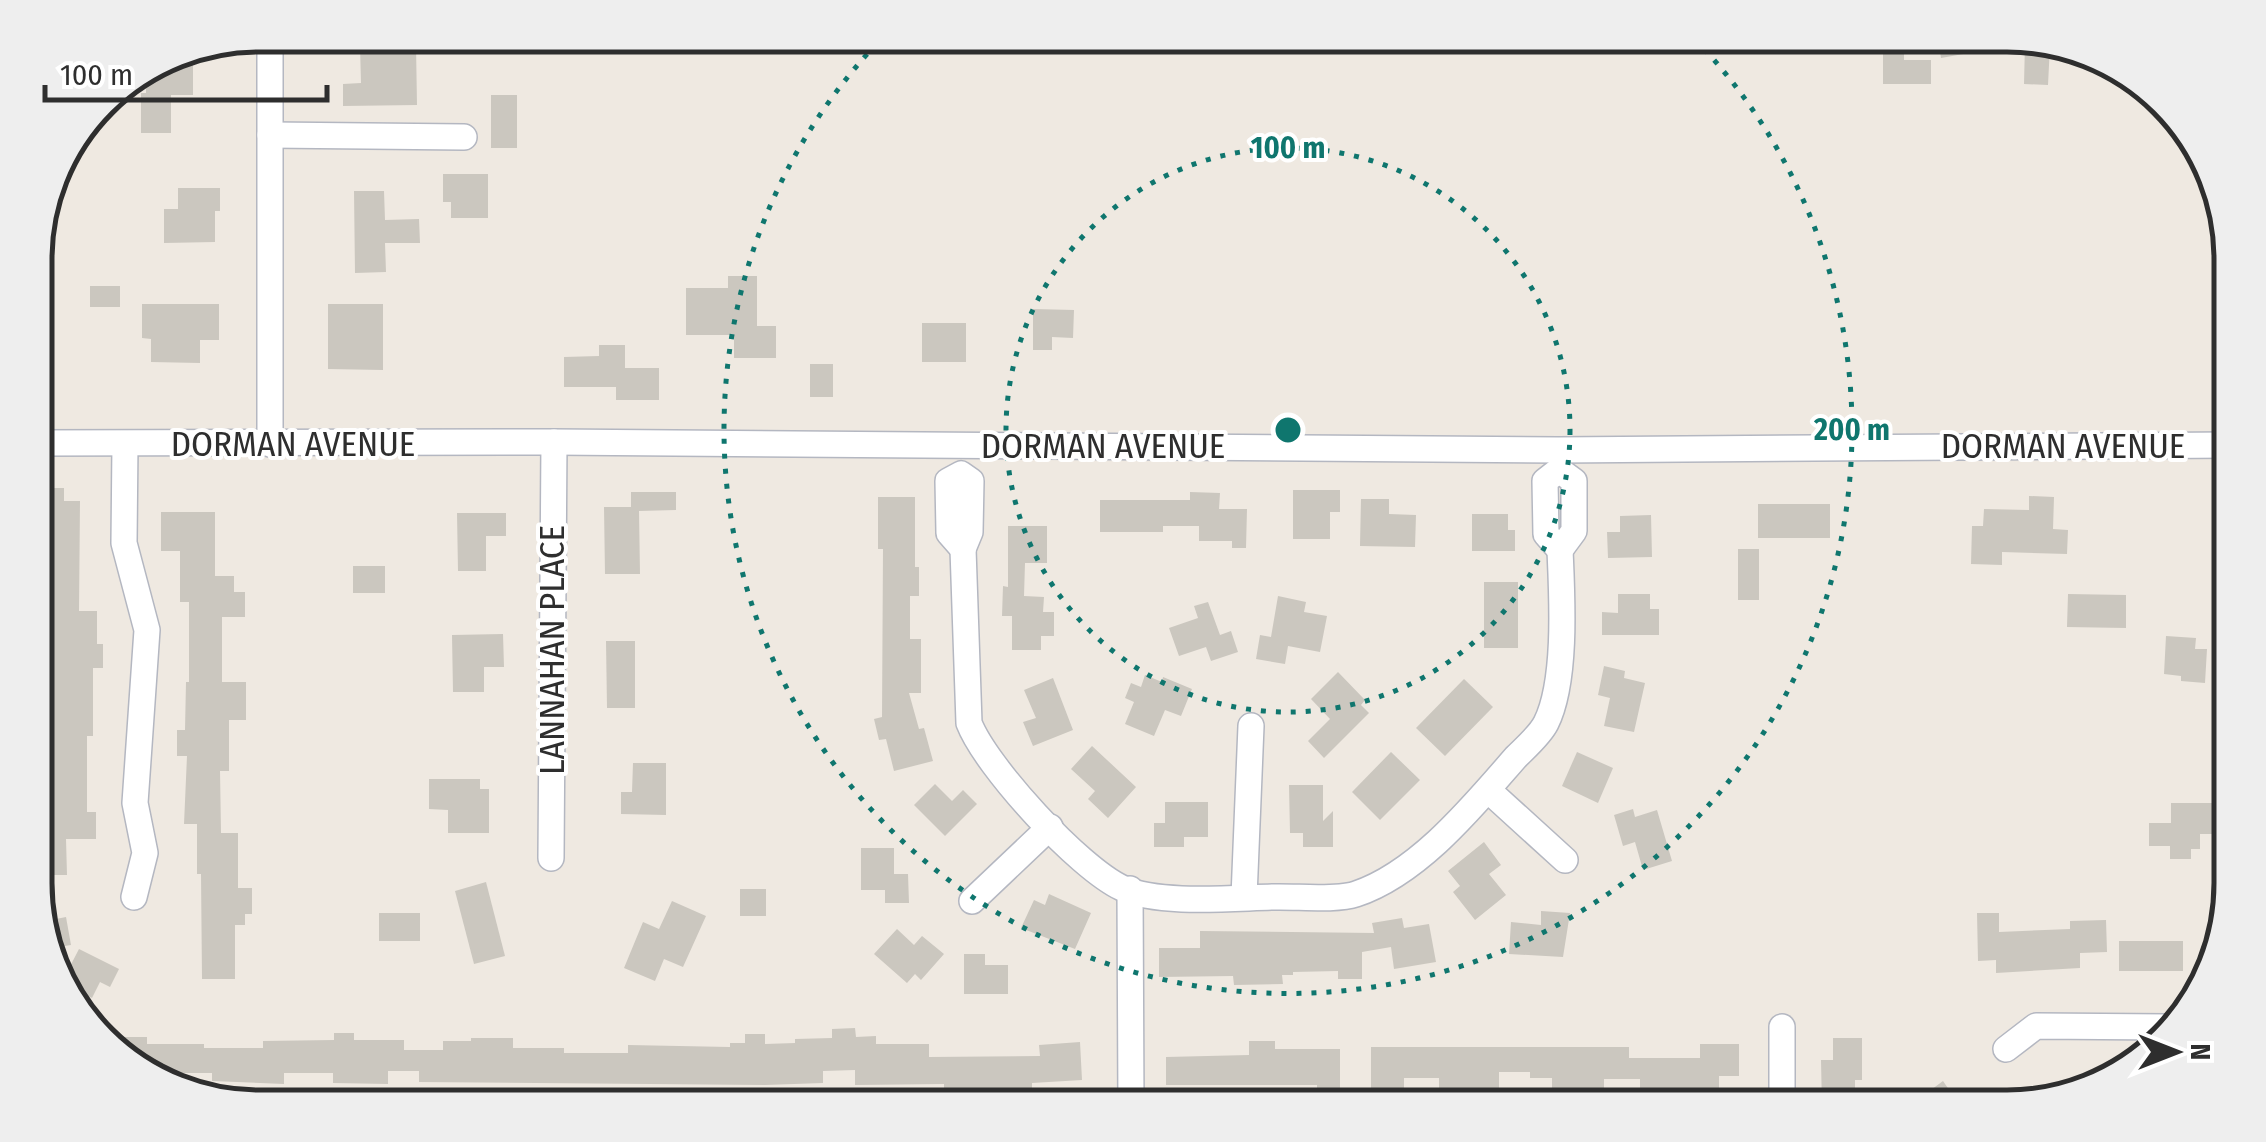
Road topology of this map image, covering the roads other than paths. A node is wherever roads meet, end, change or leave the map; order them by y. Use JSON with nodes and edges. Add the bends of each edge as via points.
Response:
{"nodes":[{"id":1,"x":270,"y":53,"type":"edge"},
{"id":2,"x":270,"y":135,"type":"junction"},
{"id":3,"x":464,"y":137,"type":"dead end"},
{"id":4,"x":554,"y":442,"type":"junction"},
{"id":5,"x":53,"y":444,"type":"edge"},
{"id":6,"x":125,"y":444,"type":"junction"},
{"id":7,"x":270,"y":444,"type":"junction"},
{"id":8,"x":962,"y":445,"type":"junction"},
{"id":9,"x":2214,"y":445,"type":"edge"},
{"id":10,"x":1559,"y":460,"type":"junction"},
{"id":11,"x":1251,"y":726,"type":"dead end"},
{"id":12,"x":1488,"y":790,"type":"junction"},
{"id":13,"x":1050,"y":827,"type":"junction"},
{"id":14,"x":551,"y":858,"type":"dead end"},
{"id":15,"x":1565,"y":860,"type":"dead end"},
{"id":16,"x":1130,"y":890,"type":"junction"},
{"id":17,"x":134,"y":898,"type":"dead end"},
{"id":18,"x":1244,"y":898,"type":"junction"},
{"id":19,"x":972,"y":901,"type":"dead end"},
{"id":20,"x":1782,"y":1026,"type":"dead end"},
{"id":21,"x":2126,"y":1027,"type":"edge"},
{"id":22,"x":2006,"y":1049,"type":"dead end"},
{"id":23,"x":1782,"y":1089,"type":"edge"},
{"id":24,"x":1131,"y":1090,"type":"edge"}],
"edges":[{"from":1,"to":2,"type":"street"},
{"from":2,"to":3,"type":"street"},
{"from":2,"to":7,"type":"street"},
{"from":4,"to":7,"type":"street","name":"DORMAN AVENUE"},
{"from":4,"to":8,"type":"street","name":"DORMAN AVENUE"},
{"from":4,"to":14,"type":"street","name":"LANNAHAN PLACE"},
{"from":5,"to":6,"type":"street","name":"DORMAN AVENUE"},
{"from":6,"to":7,"type":"street","name":"DORMAN AVENUE"},
{"from":6,"to":17,"type":"street","via":[[124,542],[147,630],[135,803],[145,853]]},
{"from":8,"to":10,"type":"street","name":"DORMAN AVENUE"},
{"from":8,"to":13,"type":"street","via":[[961,474],[948,480],[949,534],[963,549],[969,723],[998,773]]},
{"from":9,"to":10,"type":"street","name":"DORMAN AVENUE"},
{"from":10,"to":12,"type":"street","via":[[1545,482],[1546,534],[1560,550],[1564,620],[1556,683],[1546,723]]},
{"from":11,"to":18,"type":"street"},
{"from":12,"to":15,"type":"street"},
{"from":12,"to":18,"type":"street","via":[[1393,876],[1354,895]]},
{"from":13,"to":16,"type":"street"},
{"from":13,"to":19,"type":"street"},
{"from":16,"to":18,"type":"street","via":[[1172,898]]},
{"from":16,"to":24,"type":"street"},
{"from":20,"to":23,"type":"street"},
{"from":21,"to":22,"type":"street","via":[[2036,1026]]}]}
